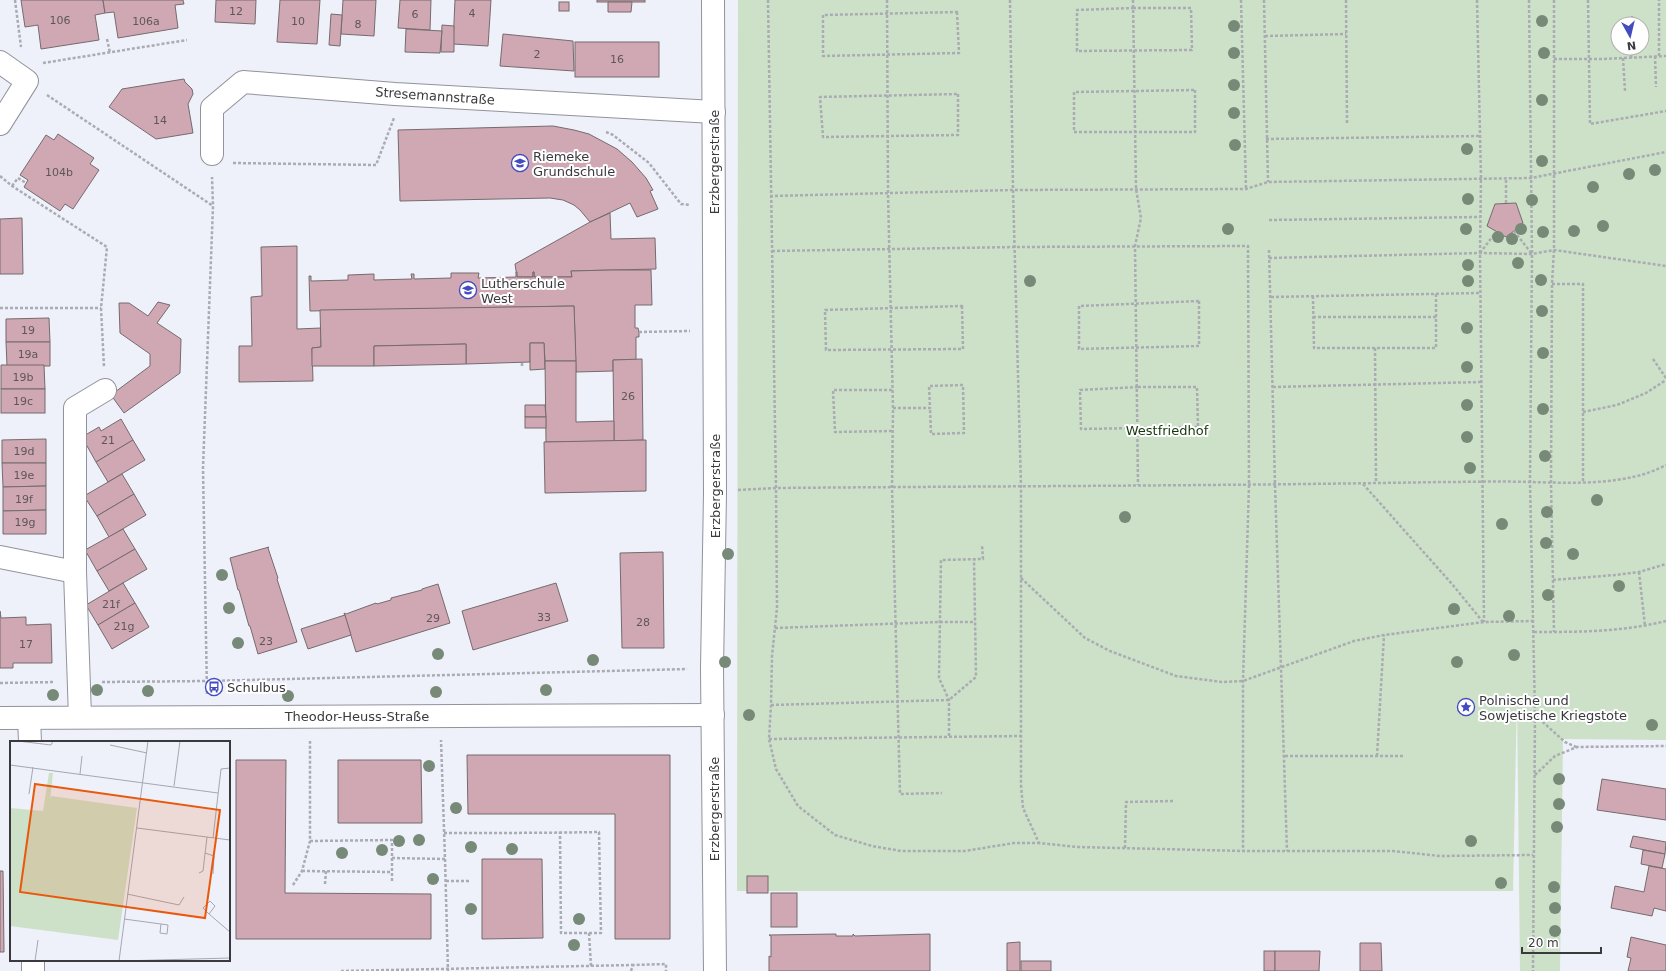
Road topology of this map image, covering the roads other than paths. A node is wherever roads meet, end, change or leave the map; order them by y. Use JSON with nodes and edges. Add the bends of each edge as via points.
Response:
{"nodes":[{"id":1,"x":713,"y":0,"type":"edge"},
{"id":2,"x":0,"y":62,"type":"edge"},
{"id":3,"x":714,"y":112,"type":"junction"},
{"id":4,"x":0,"y":124,"type":"edge"},
{"id":5,"x":212,"y":159,"type":"road end"},
{"id":6,"x":105,"y":390,"type":"road end"},
{"id":7,"x":0,"y":557,"type":"edge"},
{"id":8,"x":75,"y":572,"type":"junction"},
{"id":9,"x":713,"y":714,"type":"junction"},
{"id":10,"x":80,"y":717,"type":"junction"},
{"id":11,"x":0,"y":718,"type":"edge"},
{"id":12,"x":29,"y":718,"type":"junction"},
{"id":13,"x":30,"y":741,"type":"edge"},
{"id":14,"x":715,"y":971,"type":"edge"}],
"edges":[{"from":1,"to":3,"type":"street","name":"Erzbergerstraße"},
{"from":2,"to":4,"type":"street","via":[[27,81]]},
{"from":3,"to":5,"type":"street","name":"Stresemannstraße","via":[[395,94],[243,82],[212,108]]},
{"from":3,"to":9,"type":"street","name":"Erzbergerstraße"},
{"from":6,"to":8,"type":"street","via":[[75,408]]},
{"from":7,"to":8,"type":"street"},
{"from":8,"to":10,"type":"street"},
{"from":9,"to":10,"type":"street","name":"Theodor-Heuss-Straße"},
{"from":9,"to":14,"type":"street","name":"Erzbergerstraße"},
{"from":10,"to":12,"type":"street","name":"Theodor-Heuss-Straße"},
{"from":11,"to":12,"type":"street","name":"Theodor-Heuss-Straße"},
{"from":12,"to":13,"type":"street"}]}
